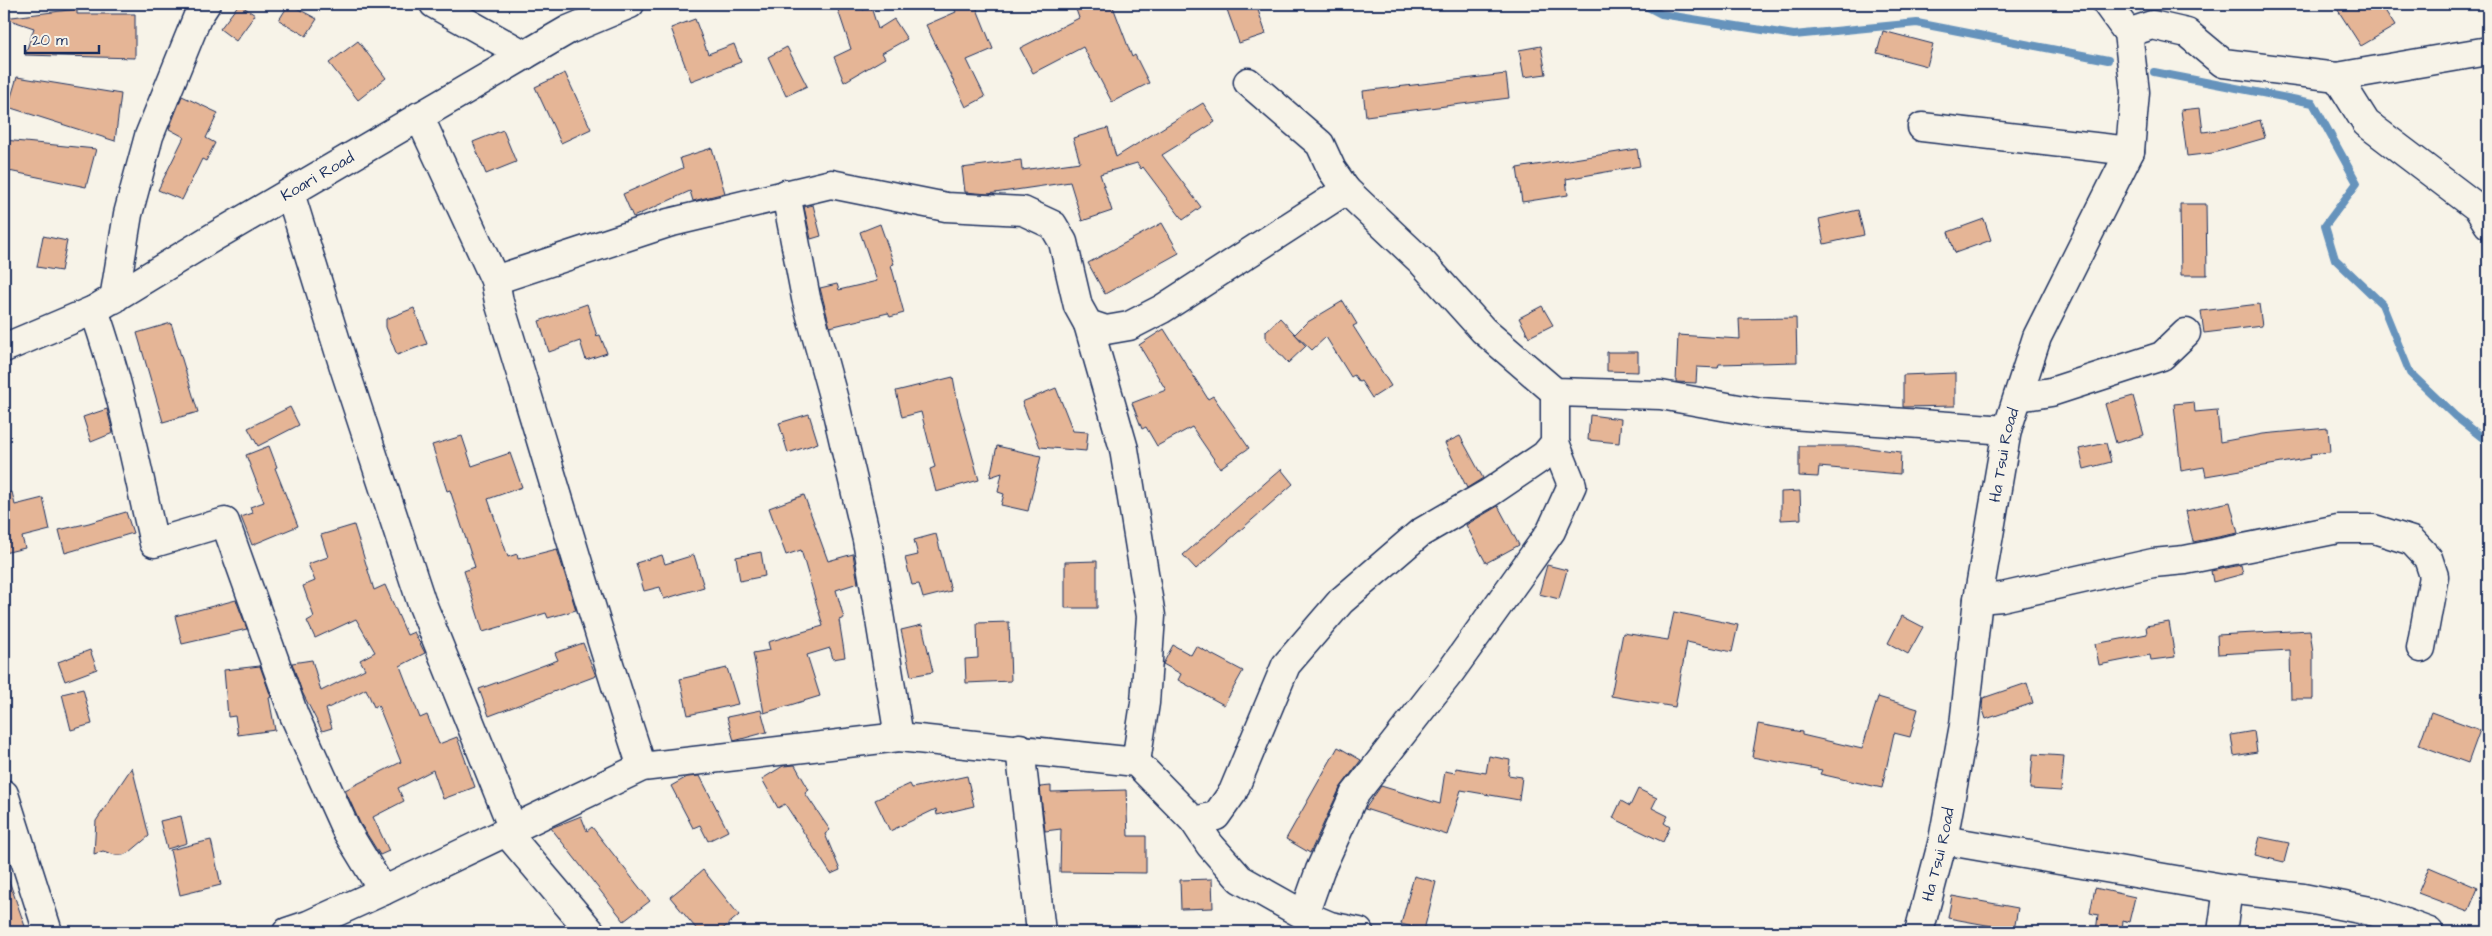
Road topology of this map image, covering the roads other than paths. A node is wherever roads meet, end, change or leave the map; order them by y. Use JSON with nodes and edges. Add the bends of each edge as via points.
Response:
{"nodes":[{"id":1,"x":206,"y":4,"type":"edge"},
{"id":2,"x":434,"y":4,"type":"edge"},
{"id":3,"x":630,"y":4,"type":"edge"},
{"id":4,"x":2112,"y":5,"type":"edge"},
{"id":5,"x":2128,"y":33,"type":"junction"},
{"id":6,"x":2488,"y":51,"type":"edge"},
{"id":7,"x":525,"y":55,"type":"junction"},
{"id":8,"x":2337,"y":77,"type":"junction"},
{"id":9,"x":1248,"y":82,"type":"dead end"},
{"id":10,"x":419,"y":116,"type":"junction"},
{"id":11,"x":1922,"y":127,"type":"dead end"},
{"id":12,"x":2130,"y":151,"type":"junction"},
{"id":13,"x":1346,"y":190,"type":"junction"},
{"id":14,"x":290,"y":194,"type":"junction"},
{"id":15,"x":786,"y":194,"type":"junction"},
{"id":16,"x":2488,"y":224,"type":"edge"},
{"id":17,"x":495,"y":280,"type":"junction"},
{"id":18,"x":104,"y":304,"type":"junction"},
{"id":19,"x":1088,"y":324,"type":"junction"},
{"id":20,"x":2186,"y":334,"type":"dead end"},
{"id":21,"x":4,"y":348,"type":"edge"},
{"id":22,"x":1555,"y":392,"type":"junction"},
{"id":23,"x":2018,"y":397,"type":"junction"},
{"id":24,"x":2007,"y":430,"type":"junction"},
{"id":25,"x":1555,"y":443,"type":"junction"},
{"id":26,"x":1978,"y":599,"type":"junction"},
{"id":27,"x":2421,"y":648,"type":"dead end"},
{"id":28,"x":899,"y":737,"type":"junction"},
{"id":29,"x":1020,"y":748,"type":"junction"},
{"id":30,"x":1136,"y":762,"type":"junction"},
{"id":31,"x":642,"y":767,"type":"junction"},
{"id":32,"x":4,"y":794,"type":"edge"},
{"id":33,"x":1194,"y":821,"type":"junction"},
{"id":34,"x":510,"y":831,"type":"junction"},
{"id":35,"x":1943,"y":840,"type":"junction"},
{"id":36,"x":2228,"y":888,"type":"junction"},
{"id":37,"x":383,"y":891,"type":"junction"},
{"id":38,"x":1304,"y":915,"type":"junction"},
{"id":39,"x":303,"y":930,"type":"edge"},
{"id":40,"x":48,"y":932,"type":"edge"},
{"id":41,"x":591,"y":932,"type":"edge"},
{"id":42,"x":1041,"y":932,"type":"edge"},
{"id":43,"x":1359,"y":932,"type":"edge"},
{"id":44,"x":1919,"y":932,"type":"edge"},
{"id":45,"x":2222,"y":932,"type":"edge"},
{"id":46,"x":2429,"y":932,"type":"edge"}],
"edges":[{"from":1,"to":18,"type":"street","via":[[197,18],[149,136]]},
{"from":2,"to":7,"type":"street"},
{"from":3,"to":7,"type":"street","name":"Koari Road","via":[[568,30]]},
{"from":4,"to":5,"type":"street","name":"Ha Tsui Road"},
{"from":5,"to":8,"type":"street","via":[[2152,25],[2187,33],[2223,63]]},
{"from":5,"to":12,"type":"street","name":"Ha Tsui Road","via":[[2135,92]]},
{"from":6,"to":8,"type":"street"},
{"from":7,"to":10,"type":"street","name":"Koari Road"},
{"from":8,"to":16,"type":"street","via":[[2366,123],[2478,208]]},
{"from":9,"to":13,"type":"street","via":[[1320,144]]},
{"from":10,"to":14,"type":"street","name":"Koari Road"},
{"from":10,"to":17,"type":"street"},
{"from":11,"to":12,"type":"street"},
{"from":12,"to":23,"type":"street","name":"Ha Tsui Road","via":[[2037,337]]},
{"from":13,"to":19,"type":"street","via":[[1129,326],[1106,330]]},
{"from":13,"to":22,"type":"street","via":[[1420,260],[1483,330]]},
{"from":14,"to":18,"type":"street","name":"Koari Road"},
{"from":14,"to":34,"type":"street","via":[[421,601]]},
{"from":15,"to":17,"type":"street","via":[[668,223]]},
{"from":15,"to":19,"type":"street","via":[[831,184],[946,207],[1023,211],[1053,225],[1063,242],[1078,306]]},
{"from":15,"to":28,"type":"street","via":[[806,298],[867,540]]},
{"from":17,"to":31,"type":"street","via":[[603,649]]},
{"from":18,"to":21,"type":"street","name":"Koari Road"},
{"from":18,"to":37,"type":"street","via":[[106,344],[154,543],[226,522],[294,715],[346,830]]},
{"from":19,"to":30,"type":"street","via":[[1124,449],[1151,616]]},
{"from":20,"to":23,"type":"street","via":[[2162,356],[2051,392]]},
{"from":22,"to":24,"type":"street","via":[[1661,395],[1761,413]]},
{"from":22,"to":25,"type":"street"},
{"from":23,"to":24,"type":"street","name":"Ha Tsui Road"},
{"from":24,"to":26,"type":"street","name":"Ha Tsui Road"},
{"from":25,"to":33,"type":"street","via":[[1545,455],[1489,493],[1420,533],[1341,601],[1286,665],[1233,792],[1216,816]]},
{"from":25,"to":38,"type":"street","via":[[1572,485],[1551,531],[1451,672],[1354,795],[1320,870]]},
{"from":26,"to":27,"type":"street","via":[[2002,597],[2153,563],[2185,560],[2338,529],[2374,529],[2412,541],[2428,558],[2434,576]]},
{"from":26,"to":35,"type":"street","name":"Ha Tsui Road","via":[[1964,724]]},
{"from":28,"to":29,"type":"street"},
{"from":28,"to":31,"type":"street"},
{"from":29,"to":30,"type":"street"},
{"from":29,"to":42,"type":"street"},
{"from":30,"to":33,"type":"street"},
{"from":31,"to":34,"type":"street"},
{"from":32,"to":40,"type":"street"},
{"from":33,"to":38,"type":"street","via":[[1240,879]]},
{"from":34,"to":37,"type":"street"},
{"from":34,"to":41,"type":"street"},
{"from":35,"to":36,"type":"street"},
{"from":35,"to":44,"type":"street","name":"Ha Tsui Road"},
{"from":36,"to":45,"type":"street"},
{"from":36,"to":46,"type":"street","via":[[2375,912]]},
{"from":37,"to":39,"type":"street"},
{"from":38,"to":43,"type":"street","via":[[1330,926]]}]}
